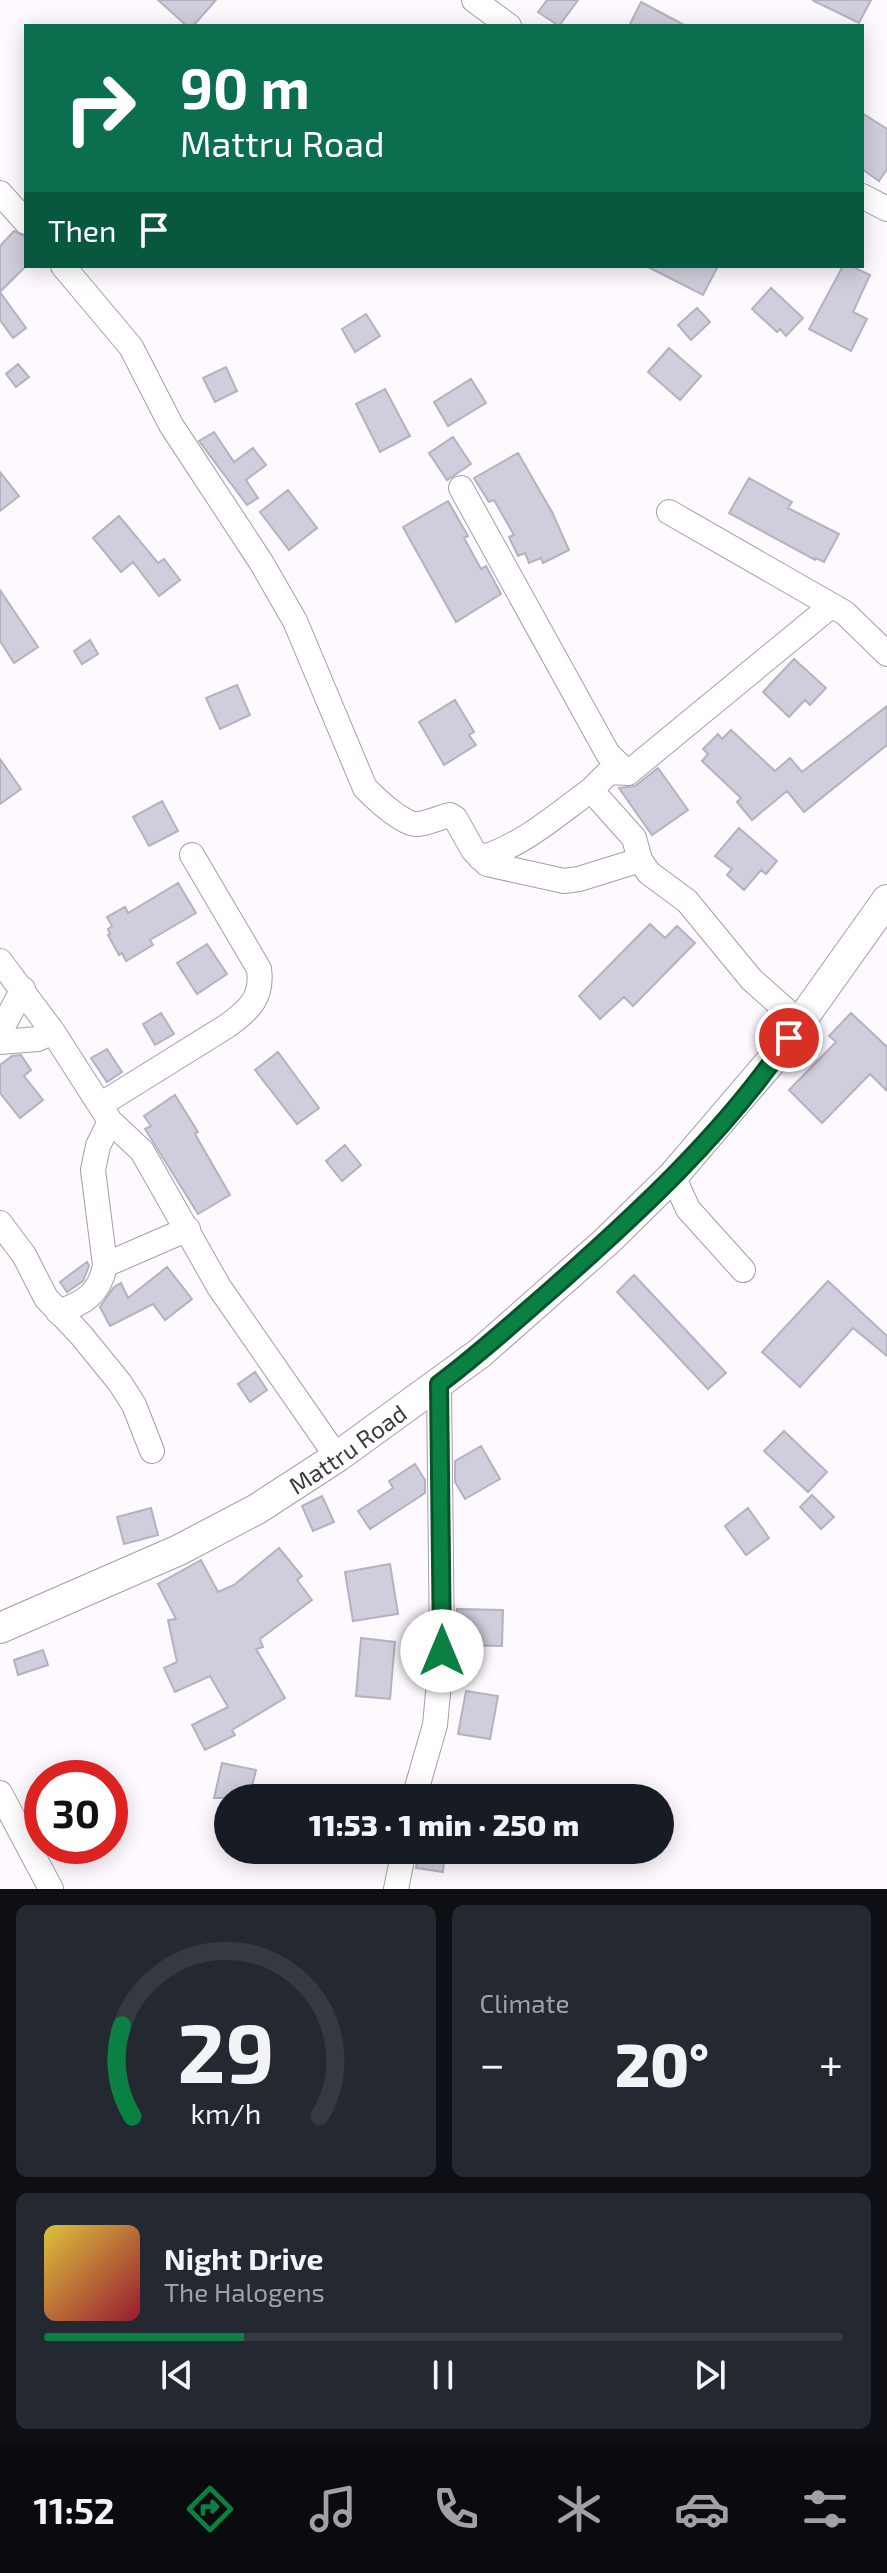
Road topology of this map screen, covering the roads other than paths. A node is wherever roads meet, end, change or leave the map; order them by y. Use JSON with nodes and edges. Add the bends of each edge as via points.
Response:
{"nodes":[{"id":1,"x":474,"y":0,"type":"edge"},
{"id":2,"x":506,"y":24,"type":"edge"},
{"id":3,"x":0,"y":193,"type":"edge"},
{"id":4,"x":864,"y":197,"type":"edge"},
{"id":5,"x":887,"y":209,"type":"edge"},
{"id":6,"x":24,"y":220,"type":"edge"},
{"id":7,"x":65,"y":268,"type":"edge"},
{"id":8,"x":461,"y":488,"type":"dead end"},
{"id":9,"x":669,"y":512,"type":"dead end"},
{"id":10,"x":831,"y":606,"type":"junction"},
{"id":11,"x":887,"y":654,"type":"edge"},
{"id":12,"x":628,"y":773,"type":"junction"},
{"id":13,"x":591,"y":790,"type":"junction"},
{"id":14,"x":192,"y":855,"type":"dead end"},
{"id":15,"x":480,"y":858,"type":"junction"},
{"id":16,"x":640,"y":860,"type":"junction"},
{"id":17,"x":887,"y":900,"type":"edge"},
{"id":18,"x":0,"y":961,"type":"edge"},
{"id":19,"x":23,"y":989,"type":"junction"},
{"id":20,"x":799,"y":1022,"type":"junction"},
{"id":21,"x":0,"y":1032,"type":"edge"},
{"id":22,"x":53,"y":1032,"type":"junction"},
{"id":23,"x":0,"y":1042,"type":"edge"},
{"id":24,"x":105,"y":1113,"type":"junction"},
{"id":25,"x":673,"y":1176,"type":"junction"},
{"id":26,"x":0,"y":1223,"type":"edge"},
{"id":27,"x":188,"y":1229,"type":"junction"},
{"id":28,"x":105,"y":1265,"type":"junction"},
{"id":29,"x":743,"y":1270,"type":"dead end"},
{"id":30,"x":58,"y":1312,"type":"junction"},
{"id":31,"x":439,"y":1384,"type":"junction"},
{"id":32,"x":152,"y":1451,"type":"dead end"},
{"id":33,"x":337,"y":1457,"type":"junction"},
{"id":34,"x":0,"y":1628,"type":"edge"},
{"id":35,"x":418,"y":1784,"type":"edge"},
{"id":36,"x":0,"y":1793,"type":"edge"},
{"id":37,"x":401,"y":1864,"type":"edge"},
{"id":38,"x":51,"y":1889,"type":"edge"},
{"id":39,"x":396,"y":1889,"type":"edge"}],
"edges":[{"from":1,"to":2,"type":"street"},
{"from":3,"to":6,"type":"street"},
{"from":4,"to":5,"type":"street"},
{"from":7,"to":15,"type":"street","via":[[131,347],[171,425],[261,562],[295,621],[365,788],[407,823],[455,818]]},
{"from":8,"to":12,"type":"street","via":[[608,754]]},
{"from":9,"to":10,"type":"street"},
{"from":10,"to":11,"type":"street"},
{"from":10,"to":12,"type":"street"},
{"from":12,"to":13,"type":"street","via":[[609,772]]},
{"from":13,"to":15,"type":"street","via":[[521,841]]},
{"from":13,"to":16,"type":"street","via":[[634,838]]},
{"from":14,"to":24,"type":"street","via":[[259,969],[256,999],[243,1014]]},
{"from":15,"to":16,"type":"street","via":[[564,881]]},
{"from":16,"to":20,"type":"street","via":[[687,901],[751,979]]},
{"from":17,"to":20,"type":"main road","name":"Mattru Road"},
{"from":18,"to":19,"type":"street"},
{"from":19,"to":21,"type":"street"},
{"from":19,"to":22,"type":"street"},
{"from":20,"to":25,"type":"main road","name":"Mattru Road","via":[[769,1065]]},
{"from":22,"to":23,"type":"street","via":[[38,1039]]},
{"from":22,"to":24,"type":"street"},
{"from":24,"to":27,"type":"street","via":[[142,1151]]},
{"from":24,"to":28,"type":"street","via":[[93,1170]]},
{"from":25,"to":29,"type":"street","via":[[688,1209]]},
{"from":25,"to":31,"type":"main road","name":"Mattru Road","via":[[607,1241]]},
{"from":26,"to":30,"type":"street"},
{"from":27,"to":28,"type":"street"},
{"from":27,"to":33,"type":"street","via":[[219,1287]]},
{"from":28,"to":30,"type":"street","via":[[100,1286]]},
{"from":30,"to":32,"type":"street","via":[[120,1383]]},
{"from":31,"to":33,"type":"main road","name":"Mattru Road"},
{"from":31,"to":35,"type":"street","via":[[442,1651],[435,1725]]},
{"from":33,"to":34,"type":"main road","name":"Mattru Road","via":[[257,1509],[179,1550]]},
{"from":36,"to":38,"type":"street"},
{"from":37,"to":39,"type":"street"}]}
